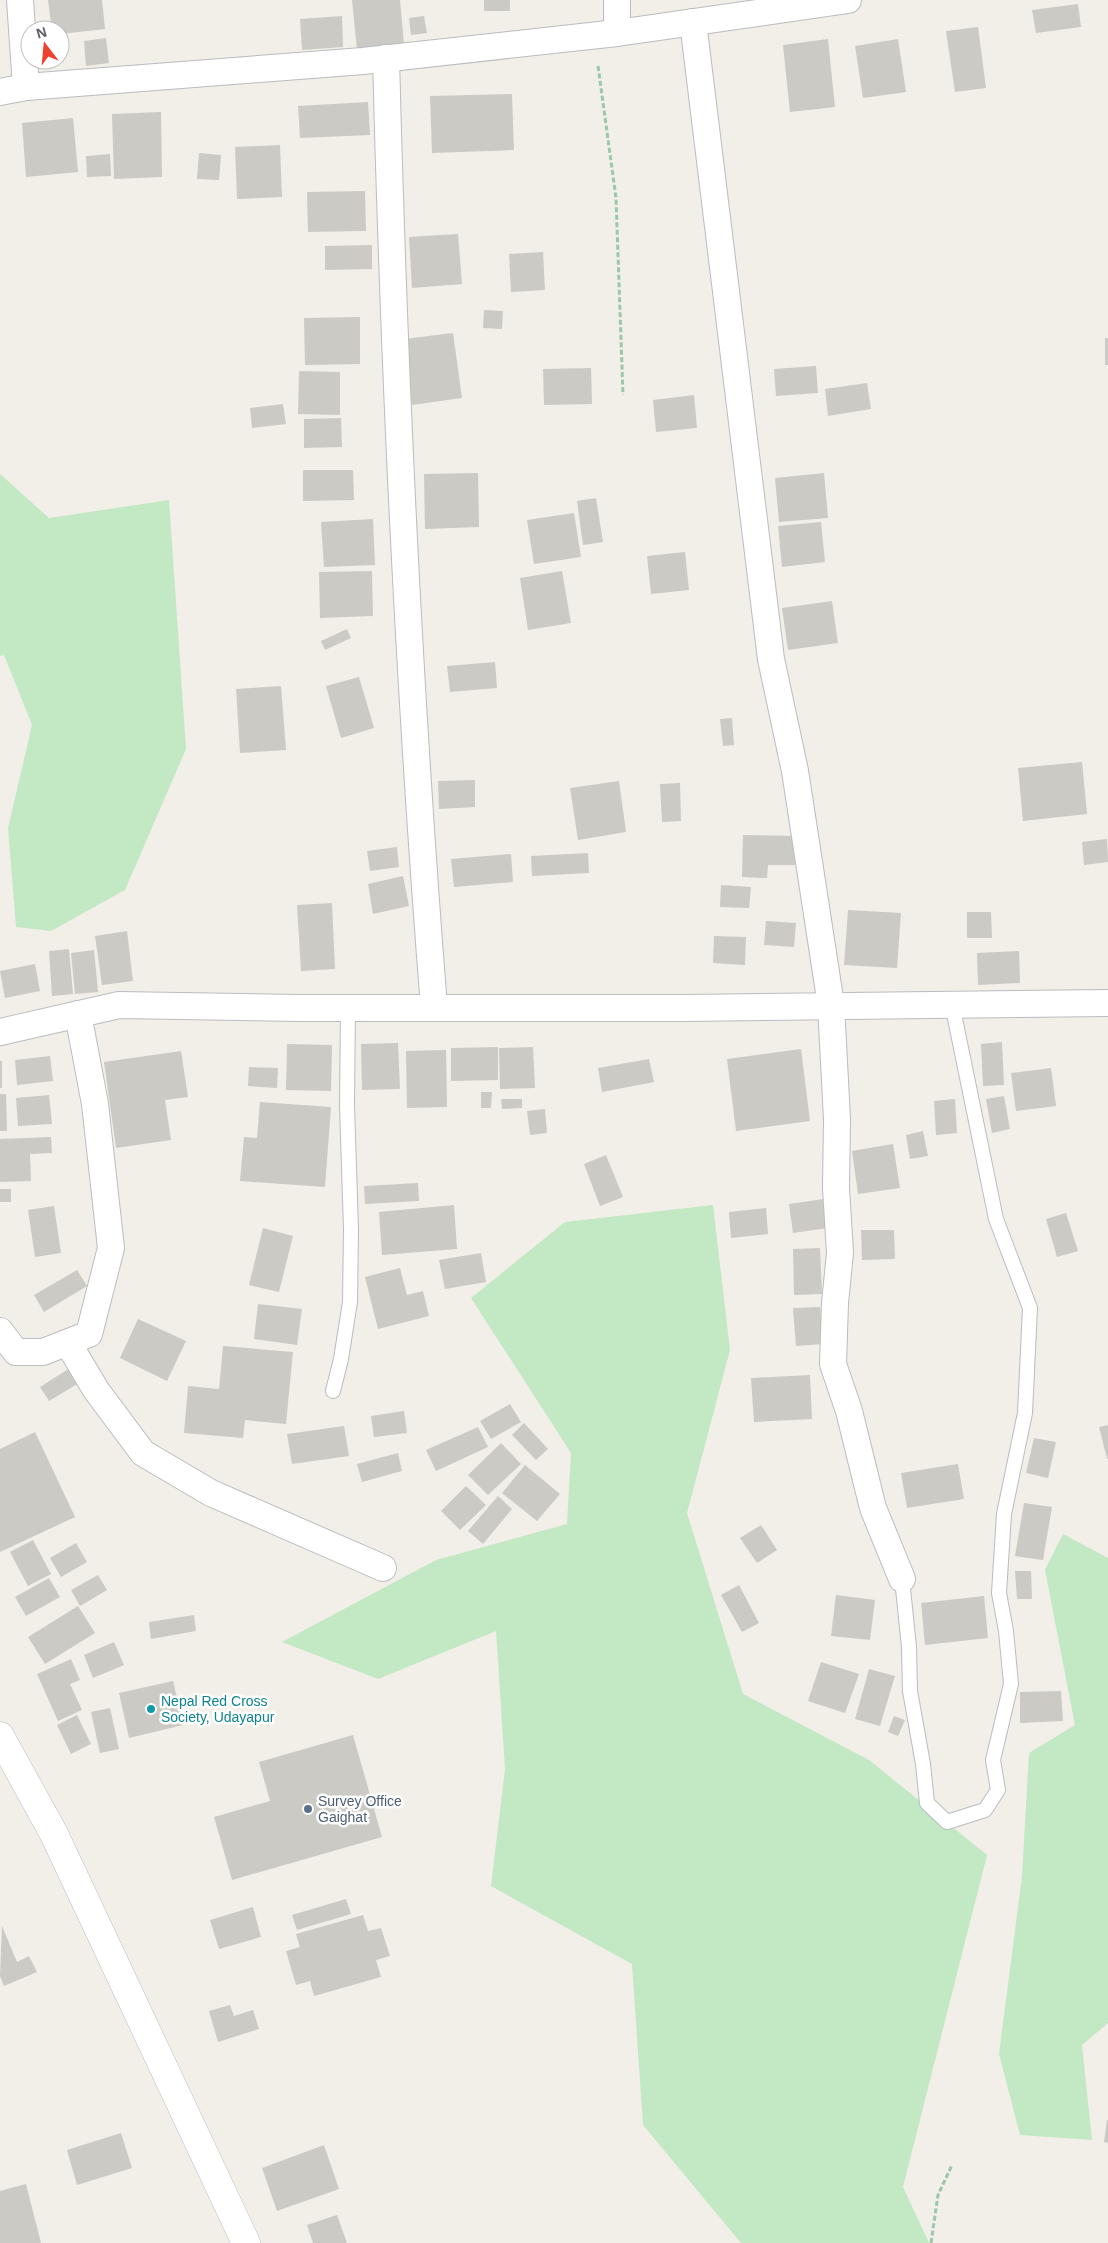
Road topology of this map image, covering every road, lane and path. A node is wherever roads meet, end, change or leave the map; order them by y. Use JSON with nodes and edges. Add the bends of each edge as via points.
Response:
{"nodes":[{"id":1,"x":20,"y":0,"type":"edge"},
{"id":2,"x":616,"y":0,"type":"edge"},
{"id":3,"x":848,"y":0,"type":"edge"},
{"id":4,"x":693,"y":22,"type":"junction"},
{"id":5,"x":605,"y":35,"type":"junction"},
{"id":6,"x":386,"y":58,"type":"junction"},
{"id":7,"x":26,"y":87,"type":"junction"},
{"id":8,"x":0,"y":92,"type":"edge"},
{"id":9,"x":623,"y":395,"type":"dead end"},
{"id":10,"x":1108,"y":1002,"type":"edge"},
{"id":11,"x":952,"y":1004,"type":"junction"},
{"id":12,"x":831,"y":1005,"type":"junction"},
{"id":13,"x":348,"y":1007,"type":"junction"},
{"id":14,"x":434,"y":1007,"type":"junction"},
{"id":15,"x":78,"y":1014,"type":"junction"},
{"id":16,"x":0,"y":1032,"type":"edge"},
{"id":17,"x":0,"y":1331,"type":"edge"},
{"id":18,"x":68,"y":1343,"type":"junction"},
{"id":19,"x":333,"y":1391,"type":"dead end"},
{"id":20,"x":383,"y":1568,"type":"dead end"},
{"id":21,"x":902,"y":1580,"type":"joint"},
{"id":22,"x":0,"y":1736,"type":"edge"},
{"id":23,"x":952,"y":2165,"type":"dead end"},
{"id":24,"x":246,"y":2243,"type":"edge"},
{"id":25,"x":930,"y":2243,"type":"edge"}],
"edges":[{"from":1,"to":7,"type":"street"},
{"from":2,"to":5,"type":"street"},
{"from":3,"to":4,"type":"street"},
{"from":4,"to":5,"type":"street"},
{"from":4,"to":12,"type":"street","via":[[771,660],[795,772]]},
{"from":5,"to":6,"type":"street"},
{"from":5,"to":9,"type":"path","via":[[616,198]]},
{"from":6,"to":7,"type":"street"},
{"from":6,"to":14,"type":"street","via":[[392,306],[401,489],[418,798]]},
{"from":7,"to":8,"type":"street"},
{"from":10,"to":11,"type":"street"},
{"from":11,"to":12,"type":"street"},
{"from":11,"to":21,"type":"lane","via":[[996,1219],[1030,1308],[1025,1414],[1004,1514],[999,1593],[1011,1684],[993,1760],[998,1790],[985,1810],[947,1822],[927,1803],[924,1764],[910,1691]]},
{"from":12,"to":14,"type":"street"},
{"from":12,"to":21,"type":"street","via":[[840,1253],[833,1364],[849,1412],[873,1508]]},
{"from":13,"to":14,"type":"street"},
{"from":13,"to":15,"type":"street","via":[[119,1005]]},
{"from":13,"to":19,"type":"lane","via":[[346,1106],[350,1302]]},
{"from":15,"to":16,"type":"street"},
{"from":15,"to":18,"type":"street","via":[[95,1104],[111,1248],[89,1334]]},
{"from":17,"to":18,"type":"street","via":[[16,1352],[44,1352]]},
{"from":18,"to":20,"type":"street","via":[[96,1390],[143,1453],[211,1493]]},
{"from":22,"to":24,"type":"main road","via":[[54,1834]]},
{"from":23,"to":25,"type":"path","via":[[938,2195]]}]}
